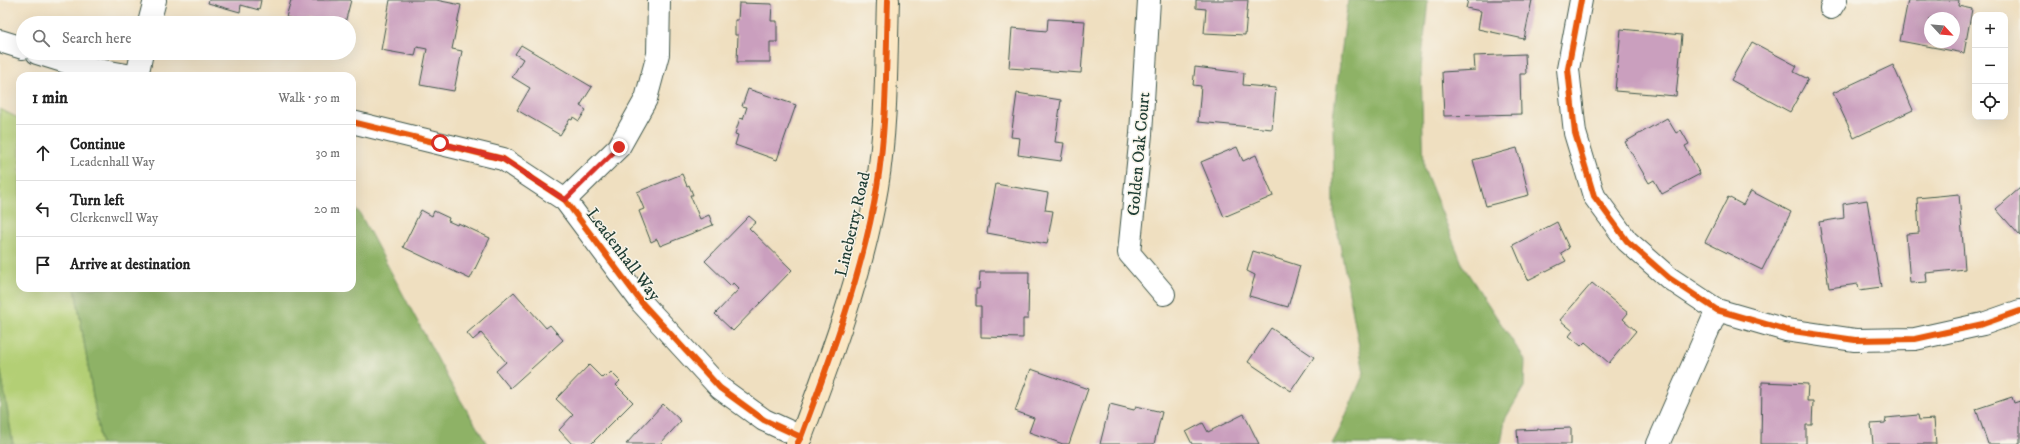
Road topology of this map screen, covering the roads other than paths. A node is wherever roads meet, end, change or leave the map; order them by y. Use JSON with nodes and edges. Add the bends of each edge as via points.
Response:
{"nodes":[{"id":1,"x":155,"y":0,"type":"edge"},
{"id":2,"x":658,"y":0,"type":"edge"},
{"id":3,"x":888,"y":0,"type":"edge"},
{"id":4,"x":1150,"y":0,"type":"edge"},
{"id":5,"x":1581,"y":0,"type":"edge"},
{"id":6,"x":151,"y":16,"type":"edge"},
{"id":7,"x":0,"y":41,"type":"edge"},
{"id":8,"x":16,"y":46,"type":"edge"},
{"id":9,"x":60,"y":60,"type":"edge"},
{"id":10,"x":140,"y":60,"type":"edge"},
{"id":11,"x":110,"y":72,"type":"edge"},
{"id":12,"x":138,"y":72,"type":"edge"},
{"id":13,"x":356,"y":123,"type":"edge"},
{"id":14,"x":565,"y":200,"type":"junction"},
{"id":15,"x":1164,"y":294,"type":"dead end"},
{"id":16,"x":1717,"y":310,"type":"junction"},
{"id":17,"x":2020,"y":311,"type":"edge"},
{"id":18,"x":799,"y":440,"type":"edge"},
{"id":19,"x":1658,"y":444,"type":"edge"}],
"edges":[{"from":1,"to":6,"type":"street"},
{"from":2,"to":14,"type":"street","via":[[658,54],[646,99],[619,147]]},
{"from":3,"to":18,"type":"street","name":"Lineberry Road","via":[[884,126],[867,238],[831,357]]},
{"from":4,"to":15,"type":"street","name":"Golden Oak Court","via":[[1141,134],[1129,253]]},
{"from":5,"to":16,"type":"street","via":[[1568,69],[1575,134],[1594,196],[1627,242],[1669,278]]},
{"from":7,"to":8,"type":"street"},
{"from":9,"to":11,"type":"street"},
{"from":10,"to":12,"type":"street"},
{"from":13,"to":14,"type":"street","name":"Leadenhall Way","via":[[503,159]]},
{"from":14,"to":18,"type":"street","name":"Leadenhall Way","via":[[642,303],[720,388],[764,420]]},
{"from":16,"to":17,"type":"street","via":[[1786,330],[1855,340],[1916,339],[1983,324]]},
{"from":16,"to":19,"type":"street"}]}
